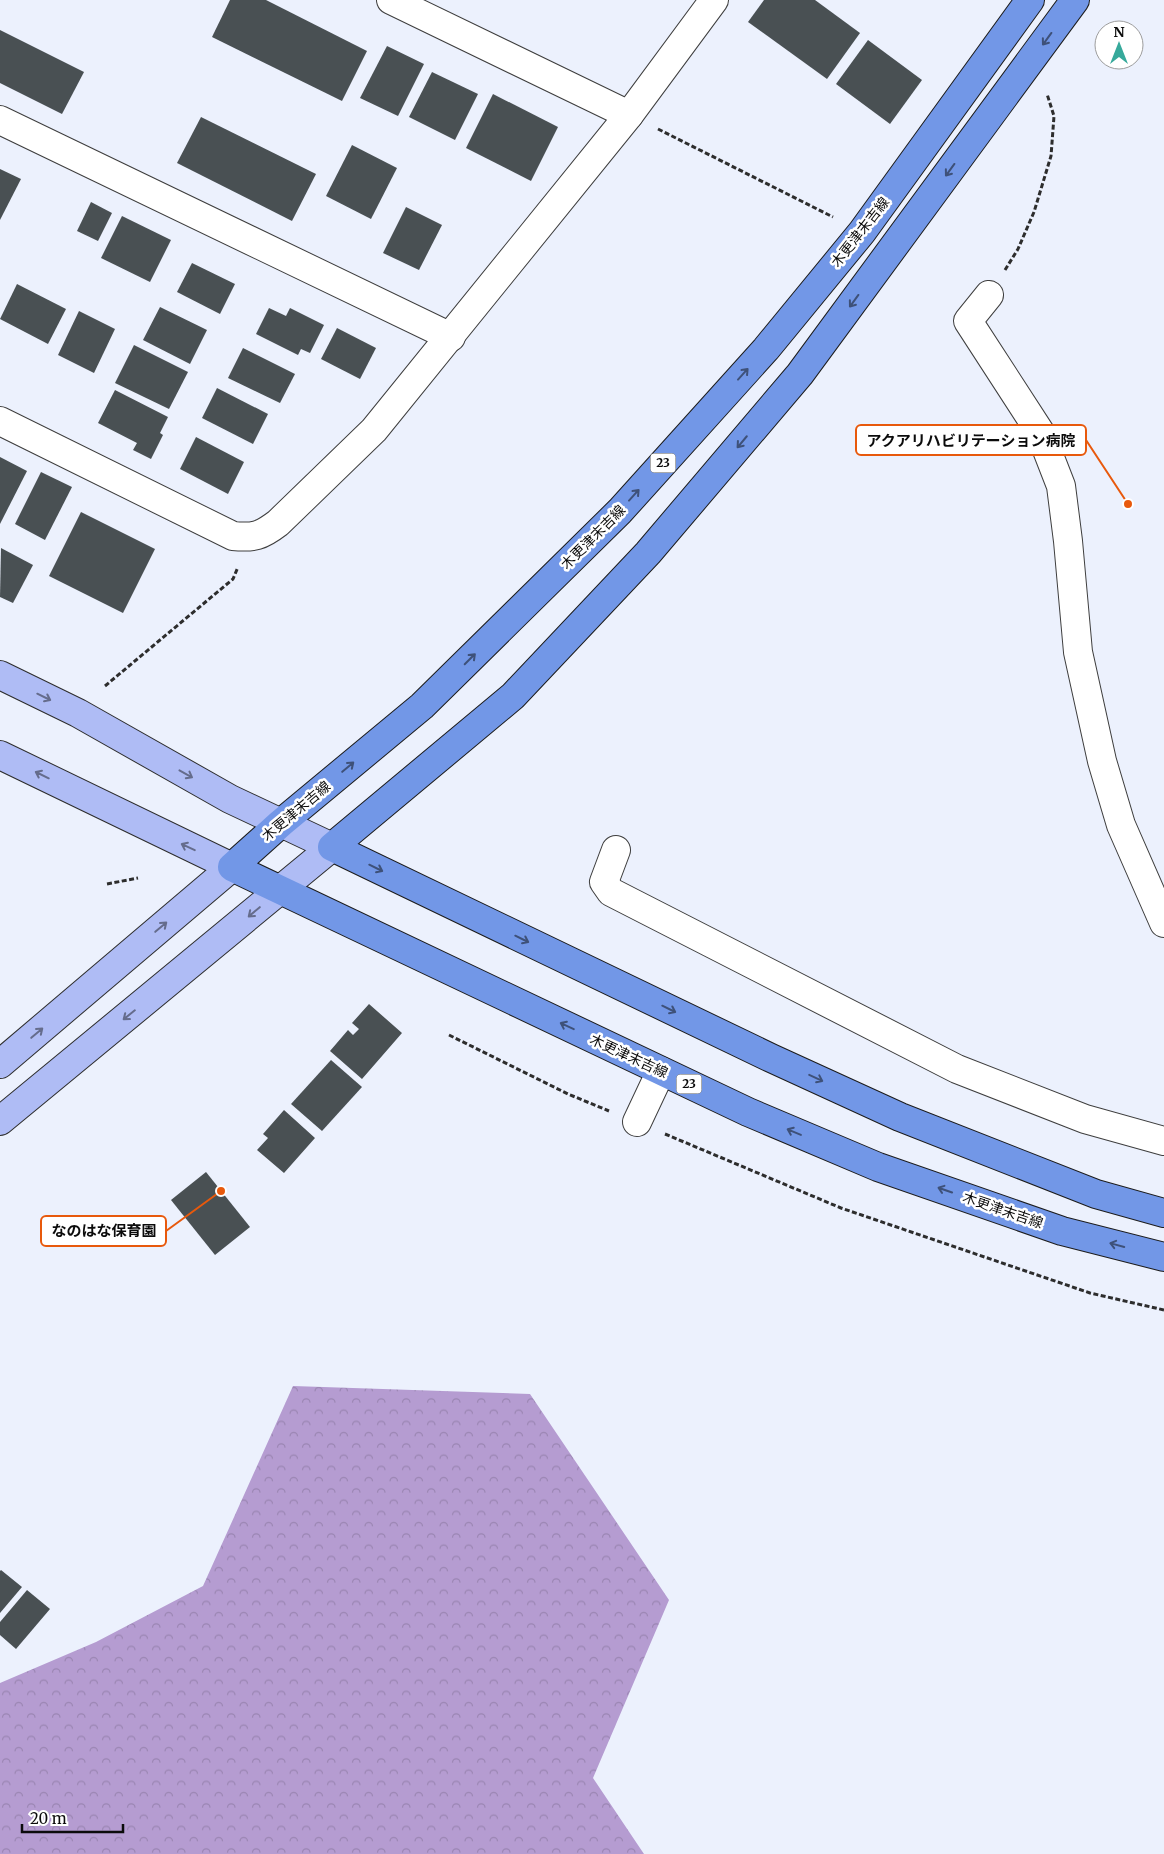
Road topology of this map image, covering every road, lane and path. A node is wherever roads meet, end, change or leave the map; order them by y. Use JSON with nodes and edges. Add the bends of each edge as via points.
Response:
{"nodes":[{"id":1,"x":391,"y":0,"type":"edge"},
{"id":2,"x":714,"y":0,"type":"edge"},
{"id":3,"x":1030,"y":0,"type":"edge"},
{"id":4,"x":1076,"y":0,"type":"edge"},
{"id":5,"x":1047,"y":94,"type":"dead end"},
{"id":6,"x":629,"y":115,"type":"junction"},
{"id":7,"x":0,"y":120,"type":"edge"},
{"id":8,"x":862,"y":232,"type":"junction"},
{"id":9,"x":989,"y":295,"type":"joint"},
{"id":10,"x":451,"y":337,"type":"junction"},
{"id":11,"x":0,"y":421,"type":"edge"},
{"id":12,"x":251,"y":537,"type":"junction"},
{"id":13,"x":0,"y":675,"type":"edge"},
{"id":14,"x":105,"y":686,"type":"dead end"},
{"id":15,"x":0,"y":755,"type":"edge"},
{"id":16,"x":281,"y":823,"type":"junction"},
{"id":17,"x":332,"y":847,"type":"junction"},
{"id":18,"x":616,"y":850,"type":"dead end"},
{"id":19,"x":232,"y":867,"type":"junction"},
{"id":20,"x":138,"y":878,"type":"dead end"},
{"id":21,"x":106,"y":884,"type":"dead end"},
{"id":22,"x":280,"y":890,"type":"junction"},
{"id":23,"x":1164,"y":923,"type":"edge"},
{"id":24,"x":449,"y":1035,"type":"dead end"},
{"id":25,"x":0,"y":1064,"type":"edge"},
{"id":26,"x":661,"y":1071,"type":"junction"},
{"id":27,"x":0,"y":1121,"type":"edge"},
{"id":28,"x":637,"y":1122,"type":"junction"},
{"id":29,"x":1164,"y":1141,"type":"edge"},
{"id":30,"x":1164,"y":1213,"type":"edge"},
{"id":31,"x":1164,"y":1257,"type":"edge"},
{"id":32,"x":1164,"y":1310,"type":"edge"}],
"edges":[{"from":1,"to":6,"type":"street"},
{"from":2,"to":6,"type":"street"},
{"from":3,"to":8,"type":"main road","name":"木更津末吉線","number":"23"},
{"from":4,"to":17,"type":"main road","one_way":true,"via":[[800,374],[648,553],[513,696]]},
{"from":5,"to":9,"type":"path","via":[[1054,116],[1051,156],[1034,212],[1018,249]]},
{"from":6,"to":8,"type":"path"},
{"from":6,"to":10,"type":"street"},
{"from":7,"to":10,"type":"street"},
{"from":16,"to":8,"type":"main road","name":"木更津末吉線","number":"23","one_way":true,"via":[[422,706],[620,511],[766,349]]},
{"from":9,"to":23,"type":"street","via":[[968,322],[1040,432],[1060,486],[1078,652],[1102,761],[1121,825]]},
{"from":10,"to":12,"type":"street","via":[[374,430],[278,523],[265,533]]},
{"from":11,"to":12,"type":"street","via":[[233,536]]},
{"from":12,"to":14,"type":"path","via":[[233,579]]},
{"from":13,"to":16,"type":"street","one_way":true,"via":[[78,713],[230,799]]},
{"from":19,"to":15,"type":"street","one_way":true},
{"from":16,"to":17,"type":"street"},
{"from":16,"to":19,"type":"main road","name":"木更津末吉線","number":"23"},
{"from":17,"to":22,"type":"street"},
{"from":17,"to":30,"type":"main road","one_way":true,"via":[[900,1117],[1096,1194]]},
{"from":18,"to":29,"type":"street","via":[[604,882],[611,892],[957,1069],[1085,1119]]},
{"from":19,"to":22,"type":"main road","name":"木更津末吉線","number":"23"},
{"from":25,"to":19,"type":"street","one_way":true},
{"from":20,"to":21,"type":"path"},
{"from":26,"to":22,"type":"main road","name":"木更津末吉線","number":"23","one_way":true},
{"from":22,"to":27,"type":"street","one_way":true},
{"from":24,"to":28,"type":"path","via":[[568,1094]]},
{"from":26,"to":28,"type":"street"},
{"from":31,"to":26,"type":"main road","name":"木更津末吉線","number":"23","one_way":true,"via":[[1062,1230],[878,1167]]},
{"from":28,"to":32,"type":"path","via":[[841,1208],[1090,1293]]}]}
